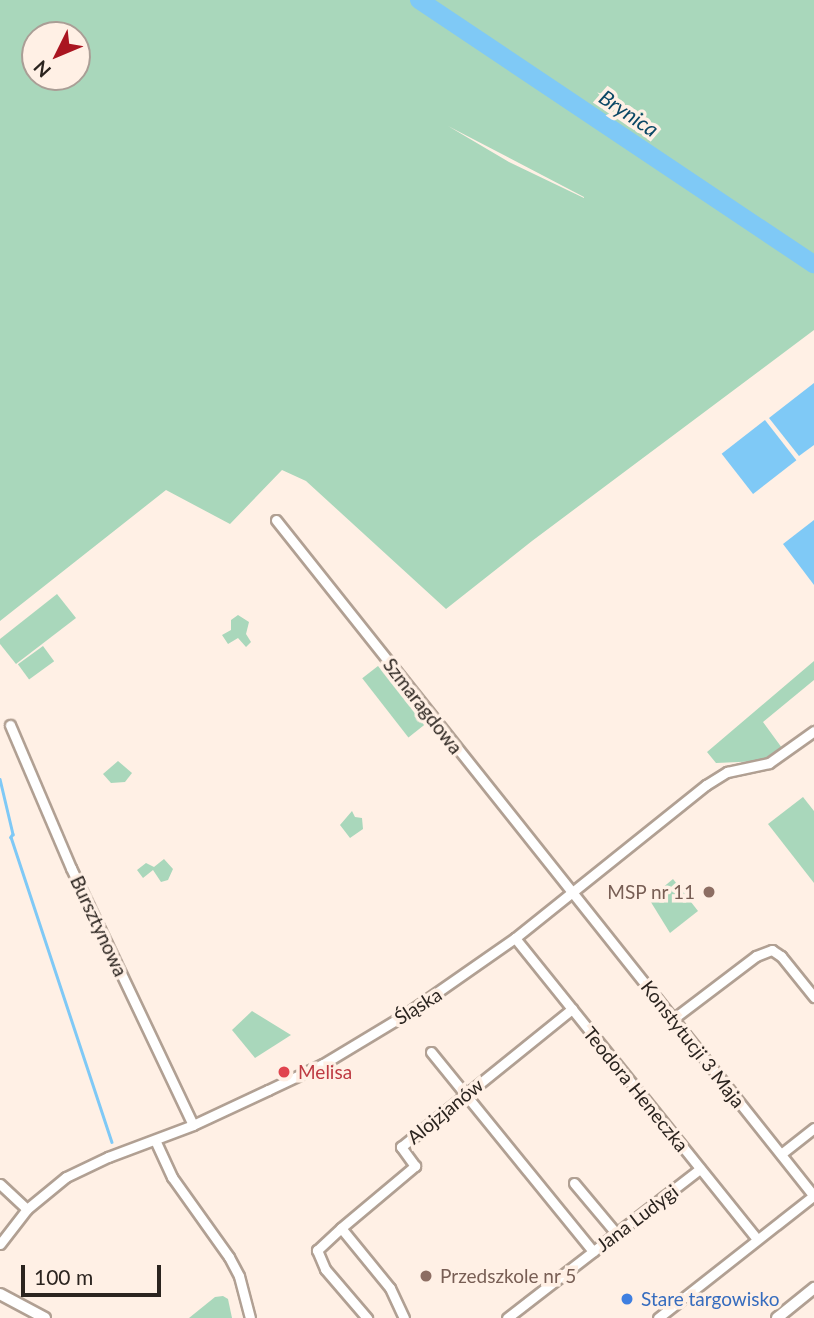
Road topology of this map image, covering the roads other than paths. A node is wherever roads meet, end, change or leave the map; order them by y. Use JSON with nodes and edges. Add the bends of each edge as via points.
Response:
{"nodes":[{"id":1,"x":276,"y":520,"type":"dead end"},
{"id":2,"x":10,"y":724,"type":"dead end"},
{"id":3,"x":814,"y":731,"type":"edge"},
{"id":4,"x":571,"y":892,"type":"junction"},
{"id":5,"x":515,"y":937,"type":"junction"},
{"id":6,"x":814,"y":997,"type":"edge"},
{"id":7,"x":572,"y":1009,"type":"junction"},
{"id":8,"x":673,"y":1019,"type":"junction"},
{"id":9,"x":431,"y":1052,"type":"dead end"},
{"id":10,"x":466,"y":1096,"type":"junction"},
{"id":11,"x":193,"y":1125,"type":"junction"},
{"id":12,"x":814,"y":1128,"type":"edge"},
{"id":13,"x":155,"y":1140,"type":"junction"},
{"id":14,"x":781,"y":1154,"type":"junction"},
{"id":15,"x":701,"y":1169,"type":"junction"},
{"id":16,"x":574,"y":1183,"type":"dead end"},
{"id":17,"x":0,"y":1184,"type":"edge"},
{"id":18,"x":814,"y":1196,"type":"edge"},
{"id":19,"x":27,"y":1209,"type":"junction"},
{"id":20,"x":341,"y":1228,"type":"junction"},
{"id":21,"x":616,"y":1233,"type":"junction"},
{"id":22,"x":757,"y":1239,"type":"junction"},
{"id":23,"x":0,"y":1244,"type":"edge"},
{"id":24,"x":593,"y":1251,"type":"junction"},
{"id":25,"x":814,"y":1288,"type":"edge"},
{"id":26,"x":0,"y":1294,"type":"edge"},
{"id":27,"x":45,"y":1318,"type":"edge"},
{"id":28,"x":250,"y":1318,"type":"edge"},
{"id":29,"x":367,"y":1318,"type":"edge"},
{"id":30,"x":404,"y":1318,"type":"edge"},
{"id":31,"x":507,"y":1318,"type":"edge"},
{"id":32,"x":658,"y":1318,"type":"edge"},
{"id":33,"x":777,"y":1318,"type":"edge"}],
"edges":[{"from":1,"to":4,"type":"street","name":"Szmaragdowa"},
{"from":2,"to":11,"type":"street","name":"Bursztynowa","via":[[71,868]]},
{"from":3,"to":4,"type":"street","name":"Śląska","via":[[769,763],[716,778]]},
{"from":4,"to":5,"type":"street","name":"Śląska"},
{"from":4,"to":8,"type":"street","name":"Konstytucji 3 Maja"},
{"from":5,"to":7,"type":"street","name":"Teodora Heneczka"},
{"from":5,"to":11,"type":"street","name":"Śląska","via":[[425,1002],[323,1064]]},
{"from":6,"to":8,"type":"street","via":[[772,950],[756,956]]},
{"from":7,"to":10,"type":"street","name":"Alojzjanów"},
{"from":7,"to":15,"type":"street","name":"Teodora Heneczka"},
{"from":8,"to":14,"type":"street","name":"Konstytucji 3 Maja"},
{"from":9,"to":10,"type":"street"},
{"from":10,"to":20,"type":"street","name":"Alojzjanów","via":[[401,1147],[415,1166]]},
{"from":10,"to":24,"type":"street"},
{"from":11,"to":13,"type":"street","name":"Śląska"},
{"from":12,"to":14,"type":"street"},
{"from":13,"to":19,"type":"street","name":"Śląska","via":[[85,1166]]},
{"from":13,"to":28,"type":"street","via":[[181,1191],[229,1257]]},
{"from":14,"to":18,"type":"street","name":"Konstytucji 3 Maja"},
{"from":15,"to":21,"type":"street","name":"Jana Ludygi"},
{"from":15,"to":22,"type":"street","name":"Teodora Heneczka"},
{"from":16,"to":21,"type":"street"},
{"from":17,"to":19,"type":"street"},
{"from":18,"to":22,"type":"street"},
{"from":19,"to":23,"type":"street","name":"Śląska"},
{"from":20,"to":29,"type":"street","via":[[317,1250],[325,1269]]},
{"from":20,"to":30,"type":"street","via":[[390,1289]]},
{"from":21,"to":24,"type":"street","name":"Jana Ludygi"},
{"from":22,"to":32,"type":"street"},
{"from":24,"to":31,"type":"street","name":"Jana Ludygi"},
{"from":25,"to":33,"type":"street"},
{"from":26,"to":27,"type":"street"}]}
